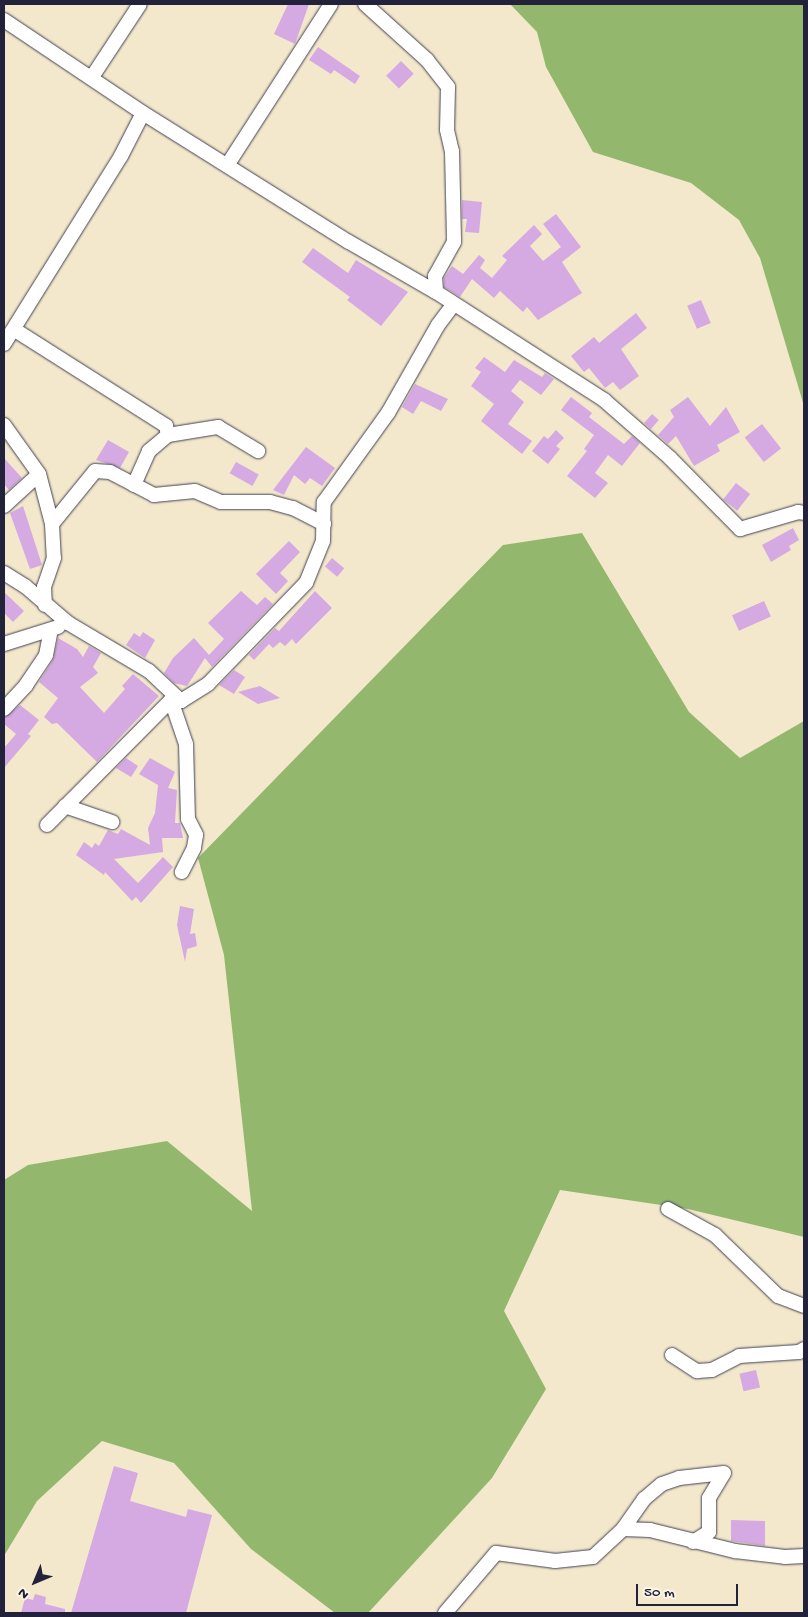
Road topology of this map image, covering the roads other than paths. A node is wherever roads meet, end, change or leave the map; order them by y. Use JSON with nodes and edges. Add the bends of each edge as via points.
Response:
{"nodes":[{"id":1,"x":140,"y":4,"type":"edge"},
{"id":2,"x":331,"y":4,"type":"edge"},
{"id":3,"x":366,"y":4,"type":"edge"},
{"id":4,"x":4,"y":20,"type":"edge"},
{"id":5,"x":92,"y":77,"type":"junction"},
{"id":6,"x":143,"y":113,"type":"junction"},
{"id":7,"x":228,"y":164,"type":"junction"},
{"id":8,"x":436,"y":292,"type":"junction"},
{"id":9,"x":453,"y":305,"type":"junction"},
{"id":10,"x":15,"y":330,"type":"junction"},
{"id":11,"x":4,"y":344,"type":"edge"},
{"id":12,"x":4,"y":425,"type":"edge"},
{"id":13,"x":168,"y":435,"type":"junction"},
{"id":14,"x":258,"y":451,"type":"dead end"},
{"id":15,"x":39,"y":474,"type":"junction"},
{"id":16,"x":134,"y":485,"type":"junction"},
{"id":17,"x":4,"y":506,"type":"edge"},
{"id":18,"x":804,"y":513,"type":"edge"},
{"id":19,"x":52,"y":524,"type":"junction"},
{"id":20,"x":324,"y":524,"type":"junction"},
{"id":21,"x":4,"y":573,"type":"edge"},
{"id":22,"x":44,"y":605,"type":"junction"},
{"id":23,"x":68,"y":623,"type":"junction"},
{"id":24,"x":51,"y":630,"type":"junction"},
{"id":25,"x":4,"y":644,"type":"edge"},
{"id":26,"x":176,"y":700,"type":"junction"},
{"id":27,"x":4,"y":708,"type":"edge"},
{"id":28,"x":65,"y":806,"type":"junction"},
{"id":29,"x":112,"y":822,"type":"dead end"},
{"id":30,"x":47,"y":825,"type":"dead end"},
{"id":31,"x":182,"y":872,"type":"dead end"},
{"id":32,"x":668,"y":1209,"type":"dead end"},
{"id":33,"x":804,"y":1306,"type":"edge"},
{"id":34,"x":804,"y":1349,"type":"edge"},
{"id":35,"x":672,"y":1355,"type":"dead end"},
{"id":36,"x":622,"y":1530,"type":"junction"},
{"id":37,"x":693,"y":1542,"type":"junction"},
{"id":38,"x":804,"y":1556,"type":"edge"},
{"id":39,"x":445,"y":1613,"type":"edge"}],
"edges":[{"from":1,"to":5,"type":"street"},
{"from":2,"to":7,"type":"street"},
{"from":3,"to":8,"type":"street","via":[[427,60],[448,87],[447,130],[452,151],[454,242],[435,276]]},
{"from":4,"to":5,"type":"street"},
{"from":5,"to":6,"type":"street"},
{"from":6,"to":7,"type":"street"},
{"from":6,"to":10,"type":"street","via":[[121,156]]},
{"from":7,"to":8,"type":"street","via":[[349,242]]},
{"from":8,"to":9,"type":"street"},
{"from":9,"to":18,"type":"street","via":[[604,400],[670,458],[740,529]]},
{"from":9,"to":20,"type":"street","via":[[438,325],[388,413],[324,502]]},
{"from":10,"to":11,"type":"street"},
{"from":10,"to":13,"type":"street","via":[[166,426]]},
{"from":12,"to":15,"type":"street"},
{"from":13,"to":14,"type":"street","via":[[218,427]]},
{"from":13,"to":16,"type":"street","via":[[149,451]]},
{"from":15,"to":17,"type":"street"},
{"from":15,"to":19,"type":"street"},
{"from":16,"to":19,"type":"street","via":[[110,472],[95,471]]},
{"from":16,"to":20,"type":"street","via":[[154,494],[196,491],[222,502],[270,502],[293,508]]},
{"from":19,"to":22,"type":"street","via":[[54,558],[44,587]]},
{"from":20,"to":26,"type":"street","via":[[323,541],[306,583],[208,684]]},
{"from":21,"to":22,"type":"street","via":[[25,586]]},
{"from":22,"to":23,"type":"street"},
{"from":23,"to":24,"type":"street"},
{"from":23,"to":26,"type":"street","via":[[149,671]]},
{"from":24,"to":25,"type":"street"},
{"from":24,"to":27,"type":"street","via":[[46,655],[26,685]]},
{"from":26,"to":28,"type":"street"},
{"from":26,"to":31,"type":"street","via":[[186,744],[188,819],[196,835],[194,848]]},
{"from":28,"to":29,"type":"street"},
{"from":28,"to":30,"type":"street"},
{"from":32,"to":33,"type":"street","via":[[715,1235],[778,1296]]},
{"from":34,"to":35,"type":"street","via":[[739,1356],[712,1370],[698,1371]]},
{"from":36,"to":37,"type":"street","via":[[650,1530]]},
{"from":36,"to":37,"type":"street","via":[[644,1499],[662,1484],[679,1478],[724,1473],[709,1498],[709,1532]]},
{"from":36,"to":39,"type":"street","via":[[593,1556],[555,1560],[496,1553]]},
{"from":37,"to":38,"type":"street","via":[[743,1552]]}]}
